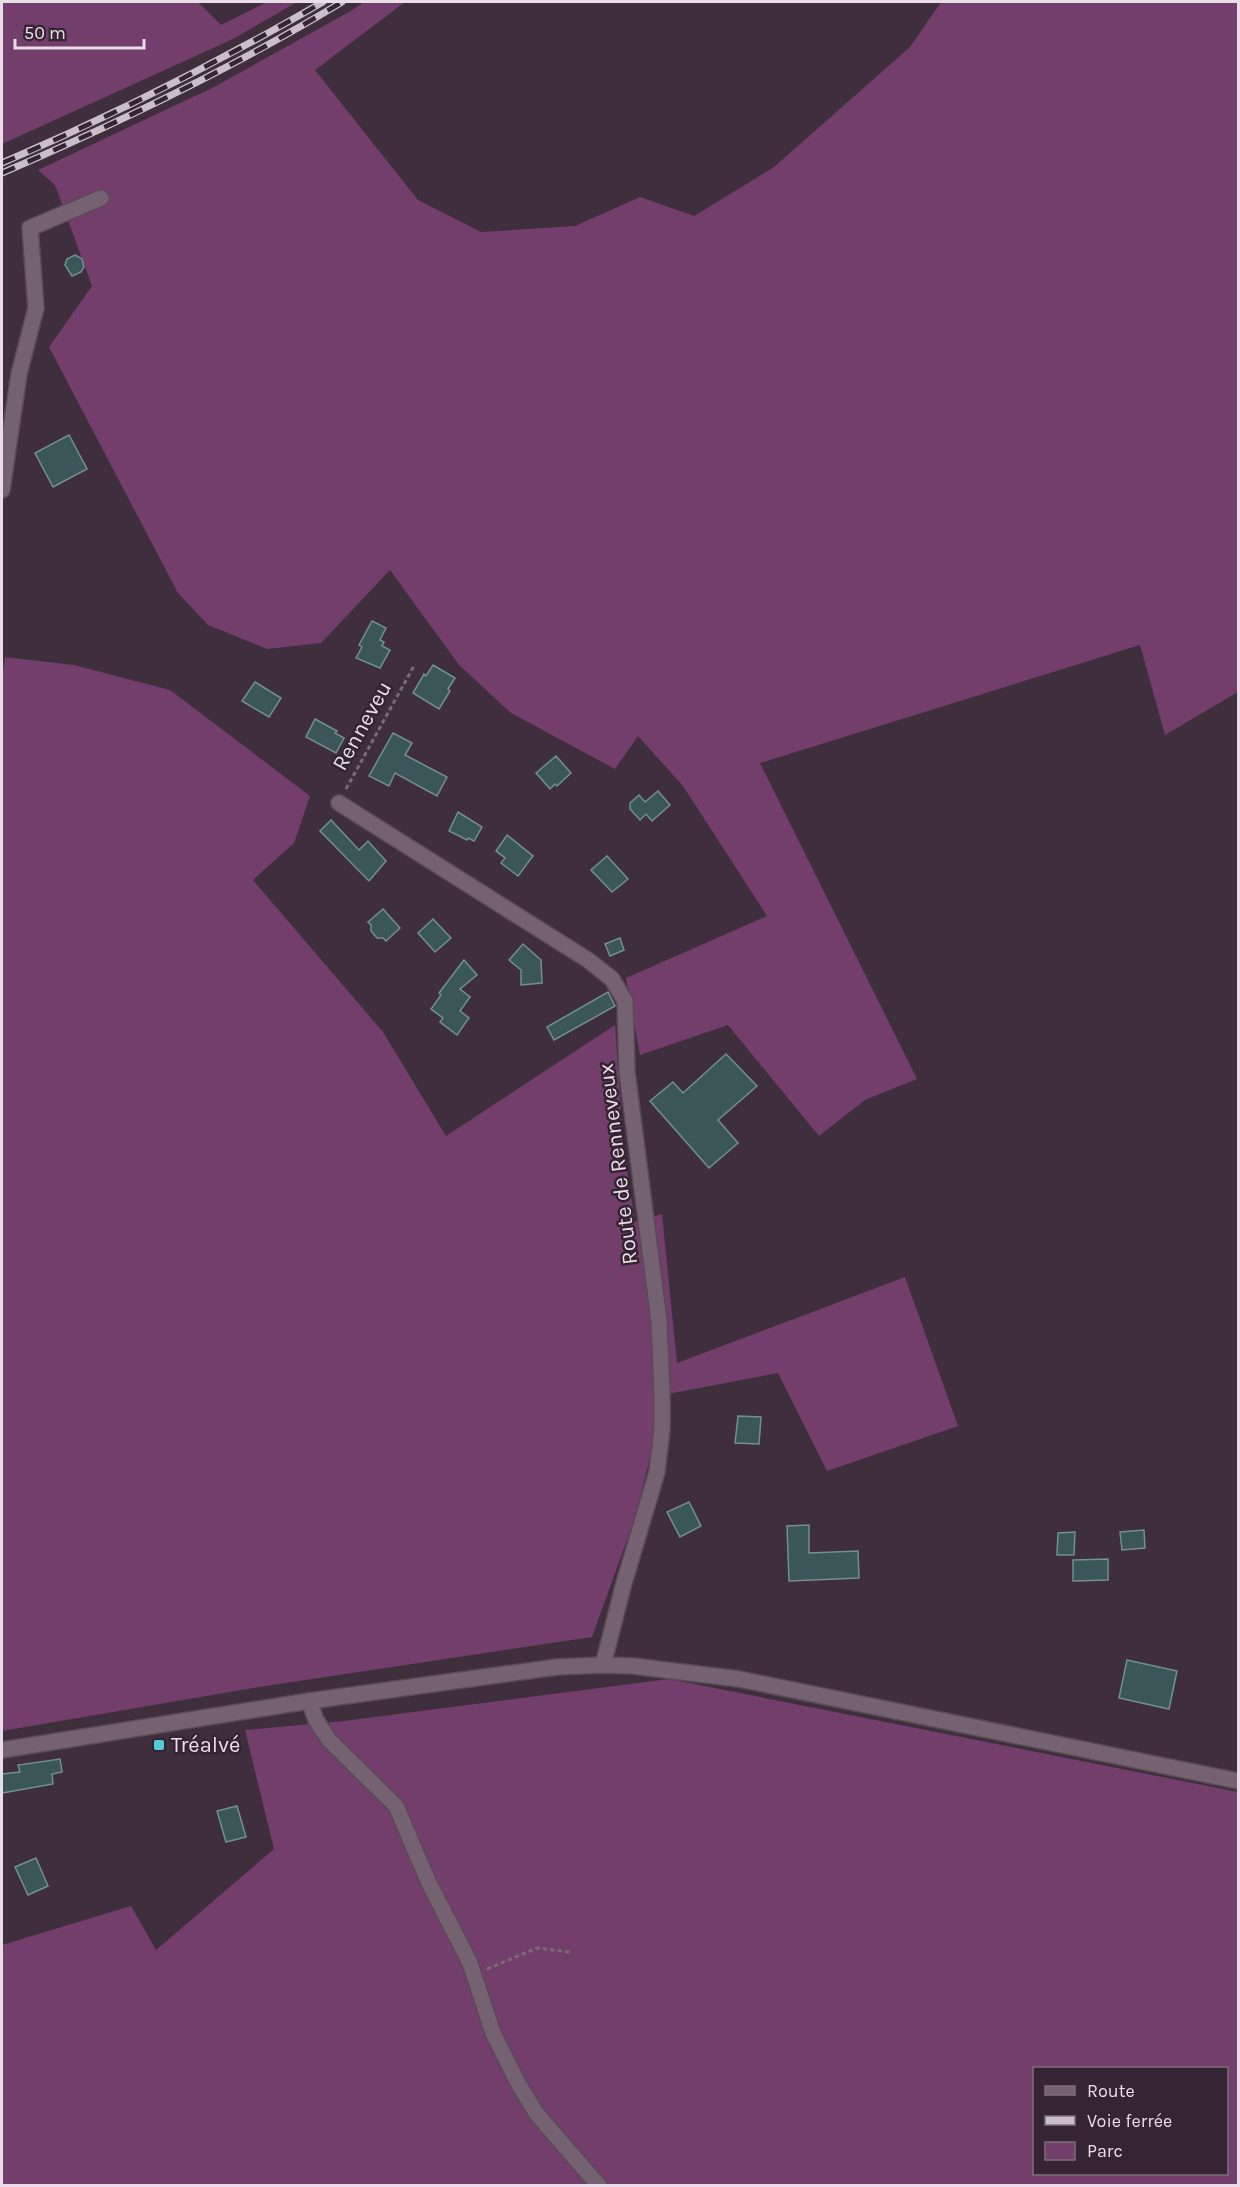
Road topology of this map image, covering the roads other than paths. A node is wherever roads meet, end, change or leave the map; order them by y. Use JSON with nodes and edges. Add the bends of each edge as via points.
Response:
{"nodes":[{"id":1,"x":101,"y":198,"type":"dead end"},
{"id":2,"x":2,"y":490,"type":"edge"},
{"id":3,"x":339,"y":803,"type":"road end"},
{"id":4,"x":603,"y":1665,"type":"junction"},
{"id":5,"x":309,"y":1701,"type":"junction"},
{"id":6,"x":2,"y":1750,"type":"edge"},
{"id":7,"x":1239,"y":1781,"type":"edge"},
{"id":8,"x":599,"y":2186,"type":"edge"}],
"edges":[{"from":1,"to":2,"type":"street","via":[[30,228],[36,308],[19,374]]},
{"from":3,"to":4,"type":"street","name":"Route de Renneveux","via":[[588,960],[612,979],[625,1001],[627,1072],[659,1321],[662,1429],[657,1472]]},
{"from":4,"to":5,"type":"street","via":[[557,1667]]},
{"from":4,"to":7,"type":"street","via":[[739,1679]]},
{"from":5,"to":6,"type":"street"},
{"from":5,"to":8,"type":"street","via":[[329,1740],[396,1806],[474,1974],[493,2033],[518,2084],[536,2113]]}]}
